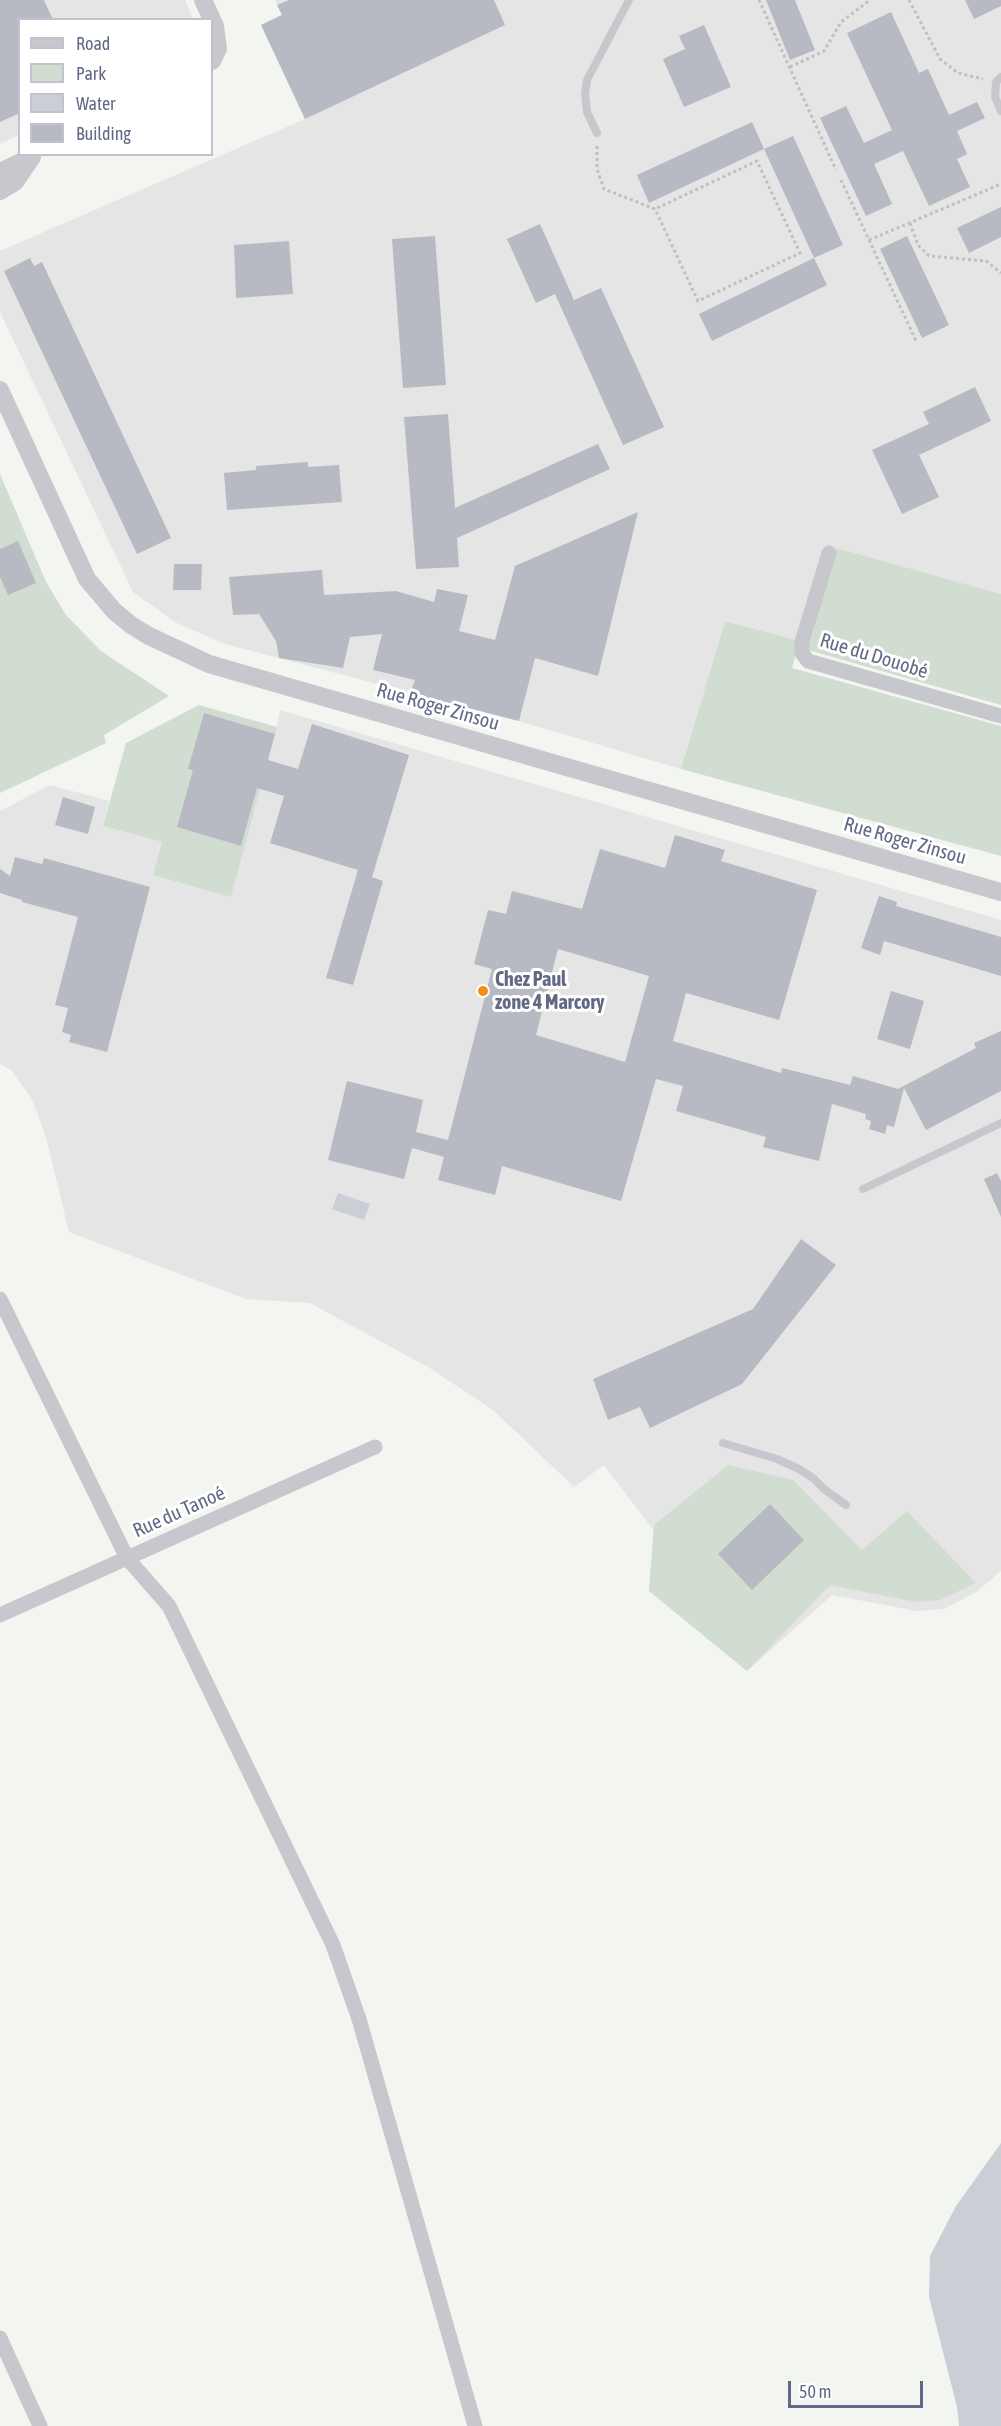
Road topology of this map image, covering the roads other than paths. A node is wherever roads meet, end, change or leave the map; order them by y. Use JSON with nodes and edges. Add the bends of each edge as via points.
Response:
{"nodes":[{"id":1,"x":203,"y":0,"type":"edge"},
{"id":2,"x":629,"y":0,"type":"edge"},
{"id":3,"x":211,"y":18,"type":"edge"},
{"id":4,"x":213,"y":22,"type":"edge"},
{"id":5,"x":213,"y":60,"type":"edge"},
{"id":6,"x":998,"y":80,"type":"edge"},
{"id":7,"x":1001,"y":111,"type":"edge"},
{"id":8,"x":597,"y":133,"type":"road end"},
{"id":9,"x":35,"y":156,"type":"edge"},
{"id":10,"x":0,"y":172,"type":"edge"},
{"id":11,"x":0,"y":191,"type":"edge"},
{"id":12,"x":0,"y":390,"type":"edge"},
{"id":13,"x":829,"y":553,"type":"dead end"},
{"id":14,"x":1001,"y":716,"type":"edge"},
{"id":15,"x":1001,"y":892,"type":"edge"},
{"id":16,"x":1001,"y":1123,"type":"edge"},
{"id":17,"x":863,"y":1189,"type":"dead end"},
{"id":18,"x":0,"y":1299,"type":"edge"},
{"id":19,"x":723,"y":1443,"type":"dead end"},
{"id":20,"x":375,"y":1447,"type":"dead end"},
{"id":21,"x":846,"y":1506,"type":"dead end"},
{"id":22,"x":127,"y":1558,"type":"junction"},
{"id":23,"x":0,"y":1615,"type":"edge"},
{"id":24,"x":0,"y":2338,"type":"edge"},
{"id":25,"x":40,"y":2426,"type":"edge"},
{"id":26,"x":475,"y":2426,"type":"edge"}],
"edges":[{"from":1,"to":3,"type":"street"},
{"from":2,"to":8,"type":"lane","via":[[587,80],[587,112]]},
{"from":4,"to":5,"type":"street","via":[[218,49]]},
{"from":6,"to":7,"type":"lane","via":[[995,97]]},
{"from":9,"to":10,"type":"street"},
{"from":9,"to":11,"type":"street","via":[[15,182]]},
{"from":12,"to":15,"type":"street","name":"Rue Roger Zinsou","via":[[87,579],[114,611],[149,636],[209,664]]},
{"from":13,"to":14,"type":"street","name":"Rue du Douobé","via":[[802,642],[802,653],[808,661]]},
{"from":16,"to":17,"type":"lane"},
{"from":18,"to":22,"type":"street"},
{"from":19,"to":21,"type":"lane","via":[[797,1468]]},
{"from":20,"to":22,"type":"street","name":"Rue du Tanoé"},
{"from":22,"to":23,"type":"street","name":"Rue du Tanoé"},
{"from":22,"to":26,"type":"street","via":[[169,1606],[333,1945],[359,2019]]},
{"from":24,"to":25,"type":"street"}]}
